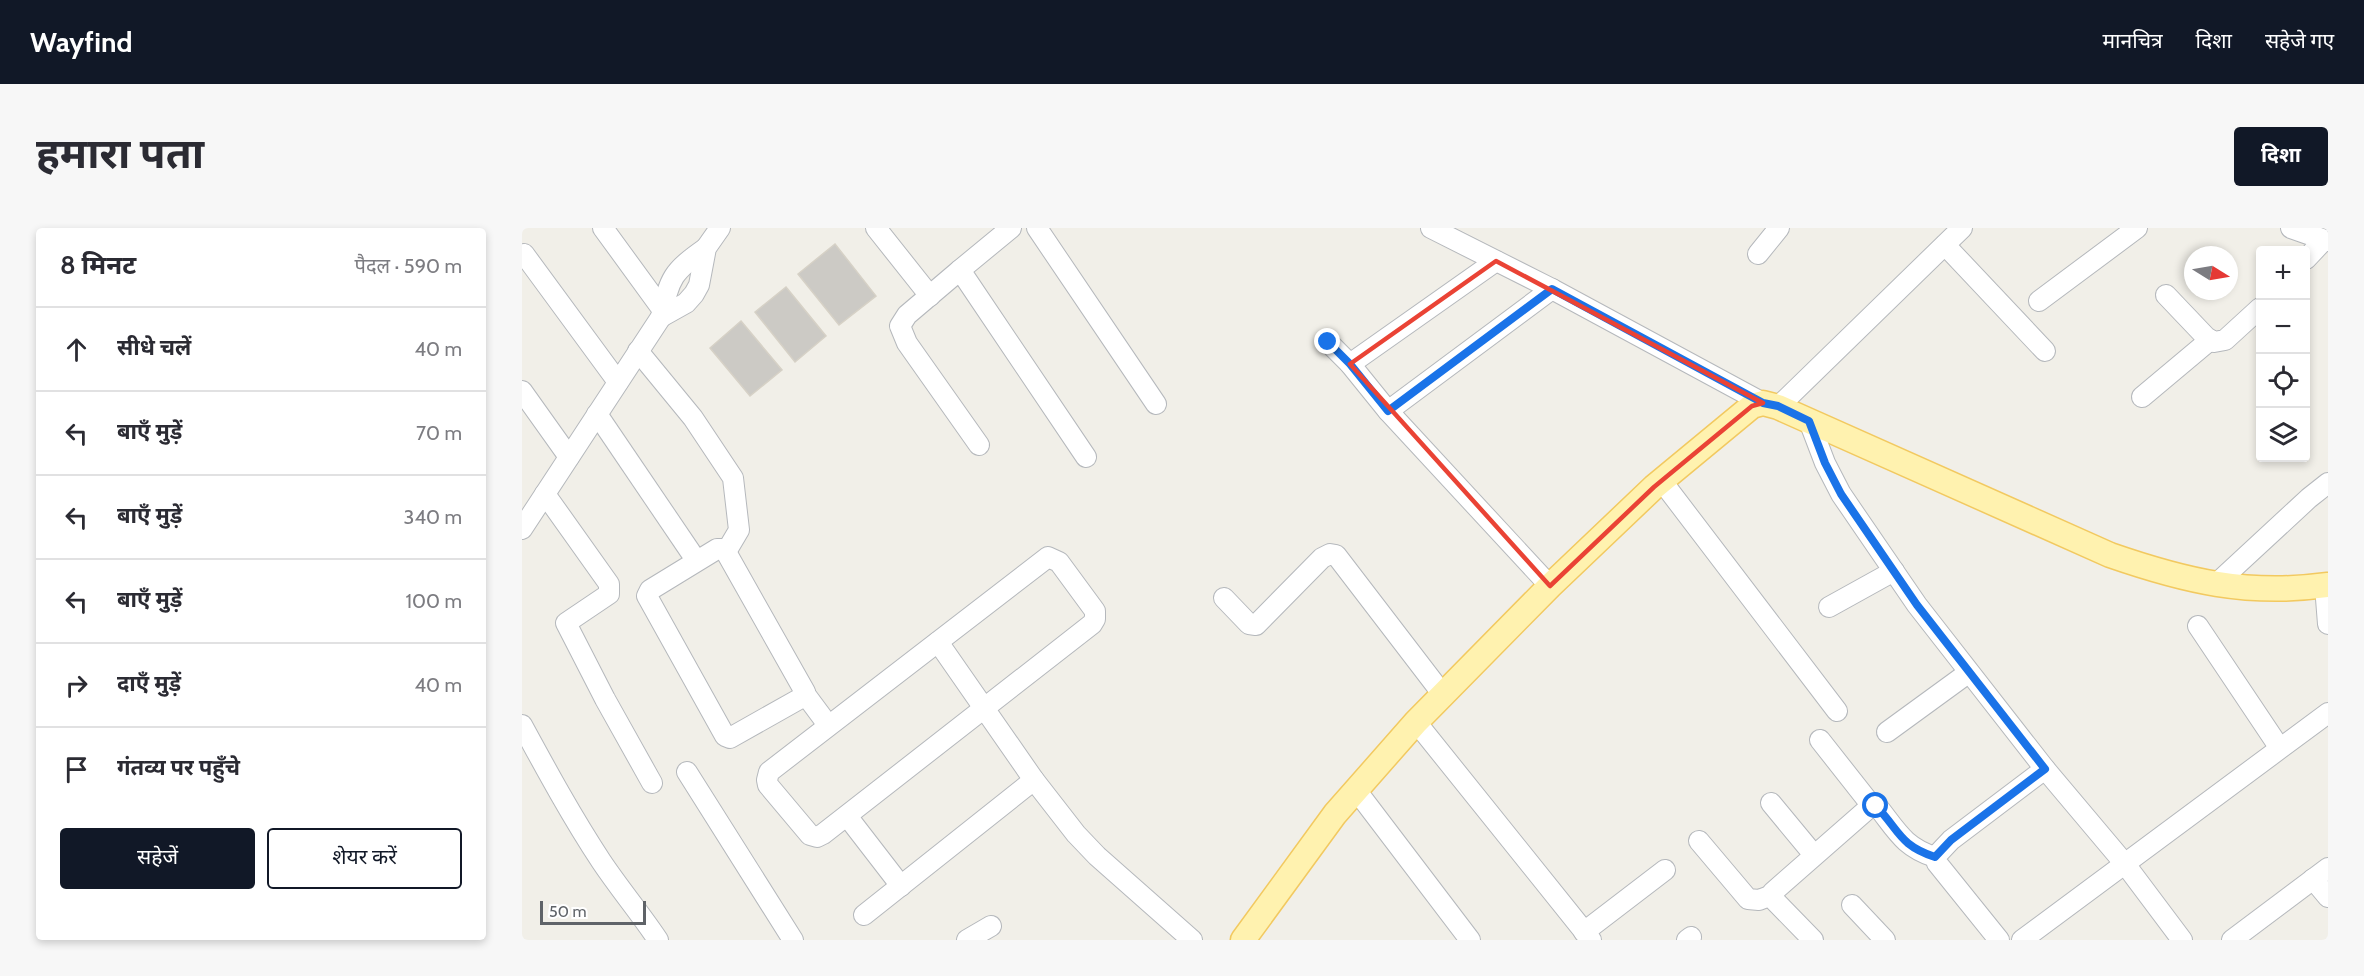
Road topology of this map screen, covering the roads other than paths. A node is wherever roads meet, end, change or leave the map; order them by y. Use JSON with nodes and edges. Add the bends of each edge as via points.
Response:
{"nodes":[{"id":1,"x":603,"y":228,"type":"edge"},
{"id":2,"x":876,"y":228,"type":"edge"},
{"id":3,"x":1037,"y":228,"type":"edge"},
{"id":4,"x":1431,"y":228,"type":"edge"},
{"id":5,"x":1779,"y":228,"type":"edge"},
{"id":6,"x":1962,"y":228,"type":"edge"},
{"id":7,"x":2137,"y":228,"type":"edge"},
{"id":8,"x":2291,"y":228,"type":"edge"},
{"id":9,"x":1004,"y":230,"type":"edge"},
{"id":10,"x":710,"y":236,"type":"edge"},
{"id":11,"x":2326,"y":240,"type":"edge"},
{"id":12,"x":1945,"y":245,"type":"junction"},
{"id":13,"x":524,"y":254,"type":"dead end"},
{"id":14,"x":1758,"y":254,"type":"dead end"},
{"id":15,"x":2310,"y":255,"type":"edge"},
{"id":16,"x":1496,"y":261,"type":"junction"},
{"id":17,"x":960,"y":270,"type":"junction"},
{"id":18,"x":1552,"y":289,"type":"junction"},
{"id":19,"x":2166,"y":295,"type":"dead end"},
{"id":20,"x":930,"y":296,"type":"junction"},
{"id":21,"x":2039,"y":301,"type":"dead end"},
{"id":22,"x":2256,"y":312,"type":"edge"},
{"id":23,"x":662,"y":313,"type":"junction"},
{"id":24,"x":2210,"y":340,"type":"junction"},
{"id":25,"x":1328,"y":342,"type":"dead end"},
{"id":26,"x":638,"y":351,"type":"junction"},
{"id":27,"x":2046,"y":351,"type":"dead end"},
{"id":28,"x":1350,"y":364,"type":"junction"},
{"id":29,"x":618,"y":382,"type":"junction"},
{"id":30,"x":522,"y":391,"type":"edge"},
{"id":31,"x":2142,"y":397,"type":"dead end"},
{"id":32,"x":1156,"y":404,"type":"dead end"},
{"id":33,"x":1770,"y":405,"type":"junction"},
{"id":34,"x":1388,"y":411,"type":"junction"},
{"id":35,"x":597,"y":414,"type":"junction"},
{"id":36,"x":1809,"y":421,"type":"junction"},
{"id":37,"x":979,"y":445,"type":"dead end"},
{"id":38,"x":569,"y":457,"type":"junction"},
{"id":39,"x":1086,"y":457,"type":"dead end"},
{"id":40,"x":1662,"y":480,"type":"junction"},
{"id":41,"x":2328,"y":483,"type":"edge"},
{"id":42,"x":545,"y":494,"type":"junction"},
{"id":43,"x":522,"y":529,"type":"edge"},
{"id":44,"x":726,"y":552,"type":"junction"},
{"id":45,"x":696,"y":560,"type":"junction"},
{"id":46,"x":1894,"y":571,"type":"junction"},
{"id":47,"x":2215,"y":585,"type":"junction"},
{"id":48,"x":1550,"y":586,"type":"junction"},
{"id":49,"x":2327,"y":586,"type":"edge"},
{"id":50,"x":1224,"y":598,"type":"dead end"},
{"id":51,"x":1829,"y":607,"type":"dead end"},
{"id":52,"x":2328,"y":624,"type":"edge"},
{"id":53,"x":2198,"y":626,"type":"dead end"},
{"id":54,"x":938,"y":642,"type":"junction"},
{"id":55,"x":1968,"y":673,"type":"junction"},
{"id":56,"x":805,"y":694,"type":"junction"},
{"id":57,"x":1444,"y":696,"type":"junction"},
{"id":58,"x":985,"y":708,"type":"junction"},
{"id":59,"x":1837,"y":711,"type":"dead end"},
{"id":60,"x":2328,"y":712,"type":"edge"},
{"id":61,"x":1416,"y":722,"type":"junction"},
{"id":62,"x":522,"y":725,"type":"edge"},
{"id":63,"x":828,"y":725,"type":"junction"},
{"id":64,"x":1887,"y":732,"type":"dead end"},
{"id":65,"x":1820,"y":741,"type":"dead end"},
{"id":66,"x":2279,"y":747,"type":"junction"},
{"id":67,"x":2045,"y":769,"type":"junction"},
{"id":68,"x":687,"y":772,"type":"dead end"},
{"id":69,"x":1034,"y":780,"type":"junction"},
{"id":70,"x":652,"y":783,"type":"dead end"},
{"id":71,"x":1356,"y":790,"type":"junction"},
{"id":72,"x":1771,"y":804,"type":"dead end"},
{"id":73,"x":1872,"y":806,"type":"junction"},
{"id":74,"x":847,"y":816,"type":"junction"},
{"id":75,"x":1699,"y":841,"type":"dead end"},
{"id":76,"x":1814,"y":855,"type":"junction"},
{"id":77,"x":1935,"y":857,"type":"junction"},
{"id":78,"x":2125,"y":864,"type":"junction"},
{"id":79,"x":1665,"y":870,"type":"dead end"},
{"id":80,"x":2320,"y":873,"type":"edge"},
{"id":81,"x":901,"y":886,"type":"junction"},
{"id":82,"x":1772,"y":895,"type":"junction"},
{"id":83,"x":2328,"y":897,"type":"edge"},
{"id":84,"x":1852,"y":905,"type":"dead end"},
{"id":85,"x":864,"y":915,"type":"dead end"},
{"id":86,"x":991,"y":926,"type":"dead end"},
{"id":87,"x":1587,"y":936,"type":"edge"},
{"id":88,"x":2245,"y":937,"type":"edge"},
{"id":89,"x":658,"y":940,"type":"edge"},
{"id":90,"x":793,"y":940,"type":"edge"},
{"id":91,"x":967,"y":940,"type":"edge"},
{"id":92,"x":1192,"y":940,"type":"edge"},
{"id":93,"x":1243,"y":940,"type":"edge"},
{"id":94,"x":1470,"y":940,"type":"edge"},
{"id":95,"x":1813,"y":940,"type":"edge"},
{"id":96,"x":1885,"y":940,"type":"edge"},
{"id":97,"x":1999,"y":940,"type":"edge"},
{"id":98,"x":2022,"y":940,"type":"edge"},
{"id":99,"x":2182,"y":940,"type":"edge"}],
"edges":[{"from":1,"to":23,"type":"street"},
{"from":2,"to":20,"type":"street"},
{"from":3,"to":32,"type":"street"},
{"from":4,"to":16,"type":"street"},
{"from":5,"to":14,"type":"street"},
{"from":6,"to":12,"type":"street"},
{"from":7,"to":21,"type":"street"},
{"from":8,"to":11,"type":"street"},
{"from":9,"to":17,"type":"street"},
{"from":10,"to":23,"type":"street","via":[[669,282]]},
{"from":10,"to":23,"type":"street","via":[[694,294],[686,303]]},
{"from":11,"to":15,"type":"street"},
{"from":12,"to":27,"type":"street"},
{"from":12,"to":33,"type":"street"},
{"from":13,"to":29,"type":"street"},
{"from":16,"to":18,"type":"street"},
{"from":16,"to":28,"type":"street"},
{"from":17,"to":20,"type":"street"},
{"from":17,"to":39,"type":"street"},
{"from":18,"to":33,"type":"street"},
{"from":18,"to":34,"type":"street"},
{"from":19,"to":24,"type":"street"},
{"from":20,"to":37,"type":"street","via":[[900,327]]},
{"from":22,"to":24,"type":"street","via":[[2225,339]]},
{"from":23,"to":26,"type":"street"},
{"from":24,"to":31,"type":"street"},
{"from":25,"to":28,"type":"street"},
{"from":26,"to":29,"type":"street"},
{"from":26,"to":44,"type":"street","via":[[693,418],[733,478],[739,530]]},
{"from":28,"to":34,"type":"street"},
{"from":29,"to":35,"type":"street"},
{"from":30,"to":38,"type":"street"},
{"from":33,"to":36,"type":"main road"},
{"from":33,"to":40,"type":"main road","via":[[1745,409]]},
{"from":34,"to":48,"type":"street"},
{"from":35,"to":38,"type":"street"},
{"from":35,"to":45,"type":"street"},
{"from":36,"to":46,"type":"street","via":[[1830,475]]},
{"from":36,"to":47,"type":"main road","via":[[2110,555]]},
{"from":38,"to":42,"type":"street"},
{"from":40,"to":48,"type":"main road"},
{"from":40,"to":59,"type":"street"},
{"from":41,"to":47,"type":"street"},
{"from":42,"to":43,"type":"street"},
{"from":42,"to":70,"type":"street","via":[[609,584],[609,594],[566,623]]},
{"from":44,"to":45,"type":"street","via":[[719,548]]},
{"from":44,"to":56,"type":"street"},
{"from":45,"to":56,"type":"street","via":[[650,590],[647,596],[725,736],[732,738]]},
{"from":46,"to":51,"type":"street"},
{"from":46,"to":55,"type":"street"},
{"from":47,"to":49,"type":"main road"},
{"from":48,"to":57,"type":"main road"},
{"from":49,"to":52,"type":"street"},
{"from":50,"to":57,"type":"street","via":[[1249,624],[1256,625],[1322,558],[1336,555]]},
{"from":53,"to":66,"type":"street"},
{"from":54,"to":58,"type":"street"},
{"from":54,"to":58,"type":"street","via":[[1048,557],[1059,562],[1095,611],[1092,624]]},
{"from":54,"to":63,"type":"street"},
{"from":55,"to":64,"type":"street"},
{"from":55,"to":67,"type":"street"},
{"from":56,"to":63,"type":"street"},
{"from":57,"to":61,"type":"main road"},
{"from":58,"to":69,"type":"street"},
{"from":58,"to":74,"type":"street"},
{"from":60,"to":66,"type":"street"},
{"from":61,"to":71,"type":"main road"},
{"from":61,"to":87,"type":"street"},
{"from":62,"to":89,"type":"street","via":[[570,812]]},
{"from":63,"to":74,"type":"street","via":[[772,768],[766,780],[810,835],[823,834]]},
{"from":65,"to":73,"type":"street"},
{"from":66,"to":78,"type":"street"},
{"from":67,"to":77,"type":"street","via":[[1951,840]]},
{"from":67,"to":78,"type":"street"},
{"from":68,"to":90,"type":"street"},
{"from":69,"to":81,"type":"street"},
{"from":69,"to":92,"type":"street","via":[[1097,856]]},
{"from":71,"to":93,"type":"main road","via":[[1297,863]]},
{"from":71,"to":94,"type":"street"},
{"from":72,"to":76,"type":"street"},
{"from":73,"to":76,"type":"street"},
{"from":73,"to":77,"type":"street","via":[[1878,807],[1913,849]]},
{"from":74,"to":81,"type":"street"},
{"from":75,"to":82,"type":"street","via":[[1748,899]]},
{"from":76,"to":82,"type":"street"},
{"from":77,"to":97,"type":"street"},
{"from":78,"to":98,"type":"street"},
{"from":78,"to":99,"type":"street"},
{"from":79,"to":87,"type":"street"},
{"from":80,"to":83,"type":"street"},
{"from":80,"to":88,"type":"street"},
{"from":81,"to":85,"type":"street"},
{"from":82,"to":95,"type":"street"},
{"from":84,"to":96,"type":"street"},
{"from":86,"to":91,"type":"street"}]}
